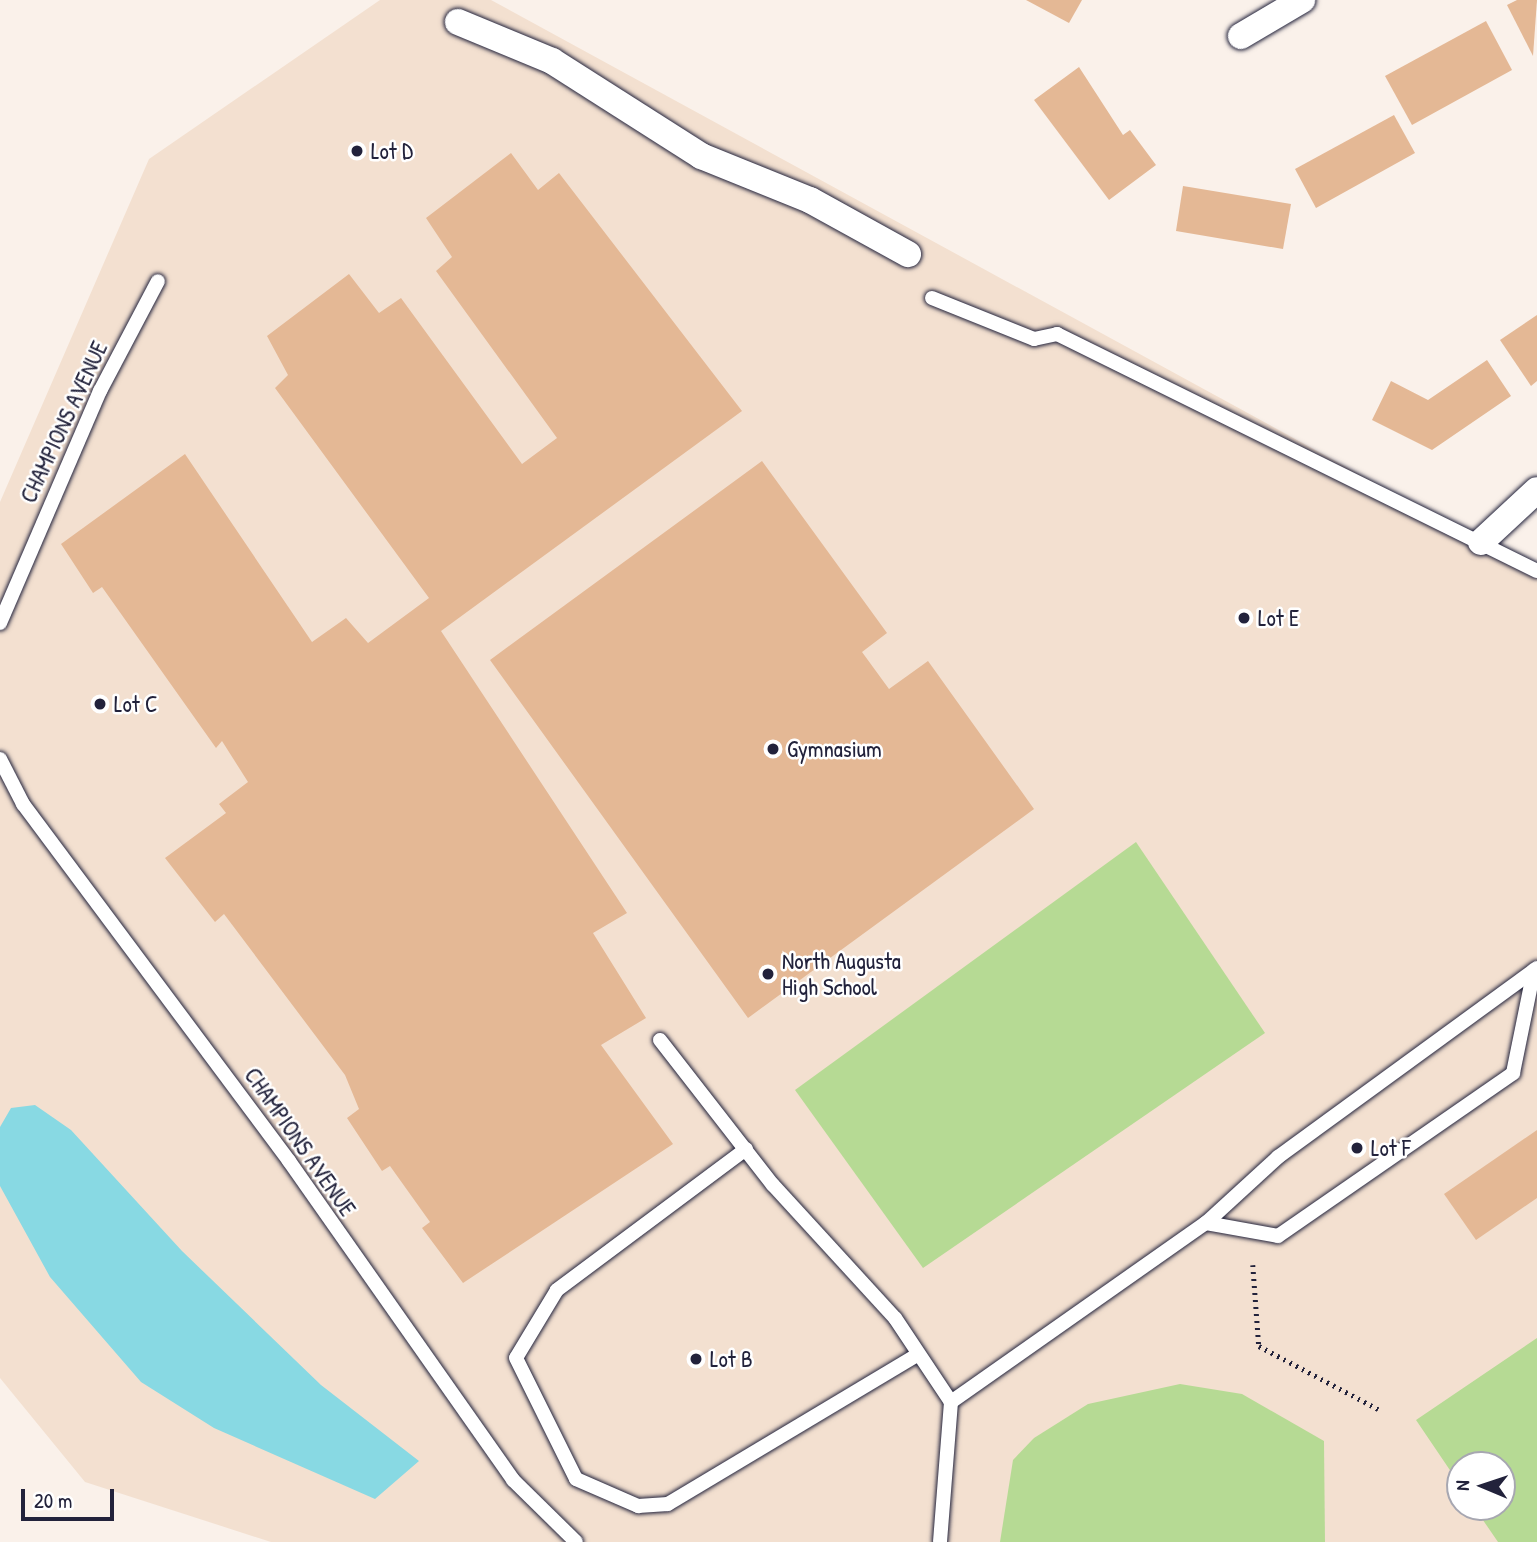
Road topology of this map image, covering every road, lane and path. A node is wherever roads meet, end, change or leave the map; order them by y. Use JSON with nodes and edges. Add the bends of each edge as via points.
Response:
{"nodes":[{"id":1,"x":1302,"y":0,"type":"edge"},
{"id":2,"x":457,"y":22,"type":"dead end"},
{"id":3,"x":1241,"y":36,"type":"dead end"},
{"id":4,"x":908,"y":254,"type":"dead end"},
{"id":5,"x":158,"y":281,"type":"dead end"},
{"id":6,"x":933,"y":298,"type":"dead end"},
{"id":7,"x":1537,"y":491,"type":"edge"},
{"id":8,"x":1481,"y":542,"type":"junction"},
{"id":9,"x":1537,"y":571,"type":"edge"},
{"id":10,"x":0,"y":624,"type":"edge"},
{"id":11,"x":0,"y":759,"type":"edge"},
{"id":12,"x":1536,"y":969,"type":"edge"},
{"id":13,"x":660,"y":1040,"type":"dead end"},
{"id":14,"x":746,"y":1149,"type":"junction"},
{"id":15,"x":1206,"y":1223,"type":"junction"},
{"id":16,"x":1253,"y":1265,"type":"dead end"},
{"id":17,"x":917,"y":1355,"type":"junction"},
{"id":18,"x":951,"y":1402,"type":"junction"},
{"id":19,"x":1378,"y":1409,"type":"dead end"},
{"id":20,"x":576,"y":1542,"type":"edge"},
{"id":21,"x":940,"y":1542,"type":"edge"}],
"edges":[{"from":1,"to":3,"type":"street"},
{"from":2,"to":4,"type":"street","via":[[552,61],[701,156],[810,200]]},
{"from":5,"to":10,"type":"lane","name":"CHAMPIONS AVENUE","via":[[100,390]]},
{"from":6,"to":8,"type":"lane","via":[[1034,338],[1057,334]]},
{"from":7,"to":8,"type":"street"},
{"from":8,"to":9,"type":"lane"},
{"from":11,"to":20,"type":"lane","name":"CHAMPIONS AVENUE","via":[[23,804],[289,1161],[513,1480]]},
{"from":12,"to":15,"type":"lane","via":[[1278,1157]]},
{"from":12,"to":15,"type":"lane","via":[[1513,1073],[1278,1236]]},
{"from":13,"to":14,"type":"lane"},
{"from":14,"to":17,"type":"lane","via":[[895,1318]]},
{"from":14,"to":17,"type":"lane","via":[[557,1290],[516,1358],[576,1479],[638,1506],[668,1504]]},
{"from":15,"to":18,"type":"lane"},
{"from":16,"to":19,"type":"path","via":[[1259,1346]]},
{"from":17,"to":18,"type":"lane"},
{"from":18,"to":21,"type":"lane"}]}
